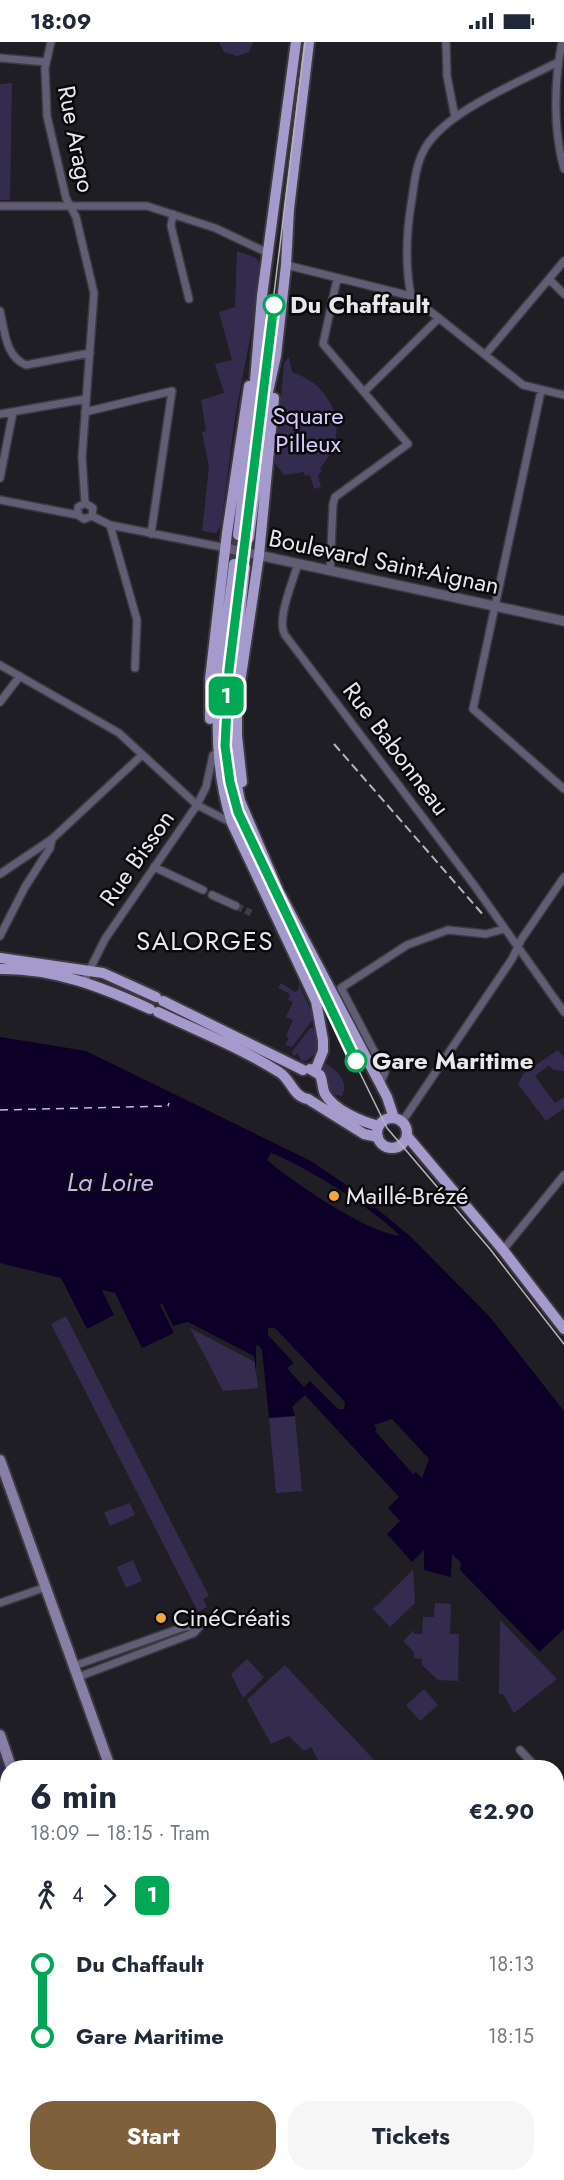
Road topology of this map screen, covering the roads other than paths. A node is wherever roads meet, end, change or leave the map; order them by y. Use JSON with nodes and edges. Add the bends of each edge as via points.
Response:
{"nodes":[{"id":1,"x":51,"y":42,"type":"edge"},
{"id":2,"x":296,"y":42,"type":"edge"},
{"id":3,"x":309,"y":42,"type":"edge"},
{"id":4,"x":446,"y":42,"type":"edge"},
{"id":5,"x":562,"y":42,"type":"edge"},
{"id":6,"x":0,"y":58,"type":"edge"},
{"id":7,"x":46,"y":62,"type":"junction"},
{"id":8,"x":558,"y":62,"type":"junction"},
{"id":9,"x":561,"y":97,"type":"edge"},
{"id":10,"x":455,"y":117,"type":"junction"},
{"id":11,"x":564,"y":169,"type":"edge"},
{"id":12,"x":0,"y":206,"type":"edge"},
{"id":13,"x":70,"y":208,"type":"junction"},
{"id":14,"x":173,"y":214,"type":"junction"},
{"id":15,"x":268,"y":254,"type":"junction"},
{"id":16,"x":564,"y":261,"type":"edge"},
{"id":17,"x":286,"y":265,"type":"junction"},
{"id":18,"x":337,"y":279,"type":"junction"},
{"id":19,"x":549,"y":279,"type":"junction"},
{"id":20,"x":564,"y":294,"type":"edge"},
{"id":21,"x":411,"y":296,"type":"junction"},
{"id":22,"x":189,"y":299,"type":"dead end"},
{"id":23,"x":0,"y":311,"type":"edge"},
{"id":24,"x":439,"y":318,"type":"junction"},
{"id":25,"x":90,"y":353,"type":"junction"},
{"id":26,"x":256,"y":354,"type":"junction"},
{"id":27,"x":485,"y":355,"type":"junction"},
{"id":28,"x":276,"y":356,"type":"junction"},
{"id":29,"x":365,"y":391,"type":"junction"},
{"id":30,"x":542,"y":391,"type":"junction"},
{"id":31,"x":564,"y":395,"type":"edge"},
{"id":32,"x":86,"y":399,"type":"junction"},
{"id":33,"x":13,"y":411,"type":"junction"},
{"id":34,"x":85,"y":412,"type":"junction"},
{"id":35,"x":0,"y":414,"type":"edge"},
{"id":36,"x":0,"y":478,"type":"edge"},
{"id":37,"x":0,"y":500,"type":"edge"},
{"id":38,"x":85,"y":503,"type":"junction"},
{"id":39,"x":78,"y":516,"type":"junction"},
{"id":40,"x":92,"y":516,"type":"junction"},
{"id":41,"x":110,"y":525,"type":"junction"},
{"id":42,"x":151,"y":534,"type":"junction"},
{"id":43,"x":226,"y":548,"type":"junction"},
{"id":44,"x":259,"y":555,"type":"junction"},
{"id":45,"x":298,"y":564,"type":"junction"},
{"id":46,"x":330,"y":571,"type":"junction"},
{"id":47,"x":496,"y":605,"type":"junction"},
{"id":48,"x":564,"y":621,"type":"edge"},
{"id":49,"x":0,"y":665,"type":"edge"},
{"id":50,"x":135,"y":668,"type":"dead end"},
{"id":51,"x":20,"y":676,"type":"junction"},
{"id":52,"x":0,"y":702,"type":"edge"},
{"id":53,"x":142,"y":755,"type":"junction"},
{"id":54,"x":213,"y":755,"type":"junction"},
{"id":55,"x":564,"y":789,"type":"edge"},
{"id":56,"x":224,"y":798,"type":"junction"},
{"id":57,"x":197,"y":805,"type":"junction"},
{"id":58,"x":232,"y":823,"type":"junction"},
{"id":59,"x":252,"y":829,"type":"junction"},
{"id":60,"x":52,"y":839,"type":"junction"},
{"id":61,"x":154,"y":867,"type":"junction"},
{"id":62,"x":0,"y":874,"type":"edge"},
{"id":63,"x":564,"y":877,"type":"edge"},
{"id":64,"x":561,"y":885,"type":"edge"},
{"id":65,"x":203,"y":890,"type":"dead end"},
{"id":66,"x":212,"y":895,"type":"dead end"},
{"id":67,"x":236,"y":906,"type":"tunnel mouth"},
{"id":68,"x":504,"y":928,"type":"junction"},
{"id":69,"x":0,"y":936,"type":"edge"},
{"id":70,"x":518,"y":948,"type":"junction"},
{"id":71,"x":0,"y":958,"type":"edge"},
{"id":72,"x":0,"y":969,"type":"edge"},
{"id":73,"x":89,"y":970,"type":"junction"},
{"id":74,"x":84,"y":981,"type":"junction"},
{"id":75,"x":564,"y":1012,"type":"edge"},
{"id":76,"x":309,"y":1070,"type":"junction"},
{"id":77,"x":380,"y":1084,"type":"junction"},
{"id":78,"x":322,"y":1086,"type":"junction"},
{"id":79,"x":293,"y":1088,"type":"junction"},
{"id":80,"x":308,"y":1099,"type":"junction"},
{"id":81,"x":398,"y":1120,"type":"junction"},
{"id":82,"x":378,"y":1132,"type":"junction"},
{"id":83,"x":407,"y":1136,"type":"junction"},
{"id":84,"x":564,"y":1175,"type":"edge"},
{"id":85,"x":503,"y":1250,"type":"junction"},
{"id":86,"x":564,"y":1329,"type":"edge"},
{"id":87,"x":0,"y":1460,"type":"edge"},
{"id":88,"x":46,"y":1587,"type":"junction"},
{"id":89,"x":0,"y":1603,"type":"edge"},
{"id":90,"x":176,"y":1630,"type":"junction"},
{"id":91,"x":179,"y":1639,"type":"junction"},
{"id":92,"x":135,"y":1643,"type":"junction"},
{"id":93,"x":138,"y":1654,"type":"junction"},
{"id":94,"x":74,"y":1665,"type":"junction"},
{"id":95,"x":78,"y":1677,"type":"junction"},
{"id":96,"x":0,"y":1735,"type":"edge"},
{"id":97,"x":520,"y":1750,"type":"dead end"},
{"id":98,"x":9,"y":1760,"type":"edge"},
{"id":99,"x":108,"y":1760,"type":"edge"},
{"id":100,"x":529,"y":1760,"type":"edge"}],
"edges":[{"from":1,"to":7,"type":"street","name":"Rue Arago"},
{"from":2,"to":15,"type":"main road"},
{"from":3,"to":17,"type":"main road"},
{"from":4,"to":10,"type":"street","via":[[447,76]]},
{"from":5,"to":8,"type":"street"},
{"from":6,"to":7,"type":"street"},
{"from":7,"to":13,"type":"street","name":"Rue Arago","via":[[47,116]]},
{"from":8,"to":9,"type":"street"},
{"from":8,"to":10,"type":"street"},
{"from":9,"to":11,"type":"street","via":[[559,139]]},
{"from":10,"to":21,"type":"street","via":[[436,130],[416,170],[406,245]]},
{"from":12,"to":13,"type":"street"},
{"from":13,"to":14,"type":"street","via":[[147,206]]},
{"from":13,"to":25,"type":"street","name":"Rue Arago","via":[[76,217],[94,293]]},
{"from":14,"to":15,"type":"street","via":[[214,228]]},
{"from":14,"to":22,"type":"street","via":[[171,226]]},
{"from":15,"to":26,"type":"main road"},
{"from":16,"to":19,"type":"street"},
{"from":17,"to":18,"type":"street"},
{"from":17,"to":28,"type":"main road"},
{"from":18,"to":21,"type":"street"},
{"from":18,"to":29,"type":"street","via":[[322,340]]},
{"from":19,"to":20,"type":"street"},
{"from":19,"to":27,"type":"street"},
{"from":21,"to":24,"type":"street"},
{"from":23,"to":25,"type":"street","via":[[11,355],[18,362],[26,365]]},
{"from":24,"to":27,"type":"street"},
{"from":24,"to":29,"type":"street"},
{"from":25,"to":32,"type":"street","name":"Rue Arago"},
{"from":26,"to":28,"type":"main road","via":[[243,536]]},
{"from":26,"to":43,"type":"main road","via":[[242,419]]},
{"from":27,"to":30,"type":"street","via":[[523,384]]},
{"from":28,"to":44,"type":"main road"},
{"from":29,"to":46,"type":"street","via":[[408,444],[335,497]]},
{"from":30,"to":31,"type":"street"},
{"from":30,"to":47,"type":"street"},
{"from":32,"to":33,"type":"street"},
{"from":32,"to":34,"type":"street","name":"Rue Arago"},
{"from":33,"to":35,"type":"street"},
{"from":33,"to":36,"type":"street"},
{"from":34,"to":38,"type":"street","name":"Rue Arago"},
{"from":34,"to":42,"type":"street","via":[[172,392]]},
{"from":37,"to":39,"type":"street"},
{"from":38,"to":39,"type":"street","via":[[78,507]]},
{"from":38,"to":40,"type":"street","via":[[93,508]]},
{"from":39,"to":40,"type":"street"},
{"from":40,"to":41,"type":"street","name":"Boulevard Saint-Aignan"},
{"from":41,"to":42,"type":"street","name":"Boulevard Saint-Aignan"},
{"from":41,"to":50,"type":"street","via":[[137,620]]},
{"from":42,"to":43,"type":"street","name":"Boulevard Saint-Aignan"},
{"from":43,"to":44,"type":"street","name":"Boulevard Saint-Aignan"},
{"from":43,"to":54,"type":"main road","via":[[210,679]]},
{"from":44,"to":45,"type":"street","name":"Boulevard Saint-Aignan"},
{"from":44,"to":59,"type":"main road","via":[[239,683],[237,722],[243,791]]},
{"from":45,"to":46,"type":"street","name":"Boulevard Saint-Aignan"},
{"from":45,"to":68,"type":"street","name":"Rue Babonneau","via":[[281,629]]},
{"from":46,"to":47,"type":"street","name":"Boulevard Saint-Aignan"},
{"from":47,"to":48,"type":"street","name":"Boulevard Saint-Aignan"},
{"from":47,"to":55,"type":"street","via":[[473,709]]},
{"from":49,"to":51,"type":"street"},
{"from":51,"to":52,"type":"street"},
{"from":51,"to":53,"type":"street","via":[[119,733]]},
{"from":53,"to":57,"type":"street"},
{"from":53,"to":60,"type":"street"},
{"from":54,"to":56,"type":"main road"},
{"from":54,"to":57,"type":"street","name":"Rue Bisson","via":[[206,787]]},
{"from":56,"to":58,"type":"main road"},
{"from":56,"to":59,"type":"main road","via":[[217,752],[217,711],[240,566],[229,731],[236,785]]},
{"from":57,"to":58,"type":"street"},
{"from":57,"to":61,"type":"street","name":"Rue Bisson"},
{"from":58,"to":76,"type":"main road","via":[[311,991],[322,1024],[322,1051]]},
{"from":59,"to":77,"type":"main road","via":[[278,890]]},
{"from":60,"to":62,"type":"street"},
{"from":60,"to":69,"type":"street"},
{"from":61,"to":65,"type":"street"},
{"from":61,"to":73,"type":"street","name":"Rue Bisson","via":[[105,939]]},
{"from":63,"to":64,"type":"street"},
{"from":64,"to":70,"type":"street"},
{"from":66,"to":67,"type":"street"},
{"from":68,"to":70,"type":"street","name":"Rue Babonneau"},
{"from":68,"to":77,"type":"street","via":[[486,934],[448,930],[407,945],[340,988],[385,1072]]},
{"from":70,"to":75,"type":"street","name":"Rue Babonneau"},
{"from":70,"to":81,"type":"street"},
{"from":71,"to":73,"type":"main road"},
{"from":72,"to":74,"type":"main road"},
{"from":73,"to":74,"type":"street","name":"Rue Bisson"},
{"from":73,"to":76,"type":"main road","via":[[104,973]]},
{"from":74,"to":79,"type":"main road","via":[[260,1061],[281,1073]]},
{"from":76,"to":78,"type":"main road","via":[[321,1078]]},
{"from":76,"to":79,"type":"main road","via":[[295,1077]]},
{"from":77,"to":81,"type":"main road"},
{"from":78,"to":80,"type":"main road","via":[[317,1095]]},
{"from":78,"to":82,"type":"main road","via":[[339,1107]]},
{"from":79,"to":80,"type":"main road"},
{"from":80,"to":82,"type":"main road","via":[[364,1134]]},
{"from":81,"to":82,"type":"main road","via":[[384,1120]]},
{"from":81,"to":83,"type":"main road"},
{"from":82,"to":83,"type":"main road","via":[[384,1146],[392,1148],[403,1144]]},
{"from":83,"to":85,"type":"main road"},
{"from":84,"to":85,"type":"street"},
{"from":85,"to":86,"type":"main road"},
{"from":87,"to":88,"type":"main road"},
{"from":88,"to":89,"type":"street"},
{"from":88,"to":94,"type":"main road"},
{"from":90,"to":91,"type":"street"},
{"from":90,"to":91,"type":"street","via":[[200,1626]]},
{"from":90,"to":92,"type":"street"},
{"from":91,"to":93,"type":"street"},
{"from":92,"to":93,"type":"street"},
{"from":92,"to":94,"type":"street"},
{"from":93,"to":95,"type":"street"},
{"from":94,"to":95,"type":"main road"},
{"from":95,"to":99,"type":"main road"},
{"from":96,"to":98,"type":"main road"},
{"from":97,"to":100,"type":"street"}]}
